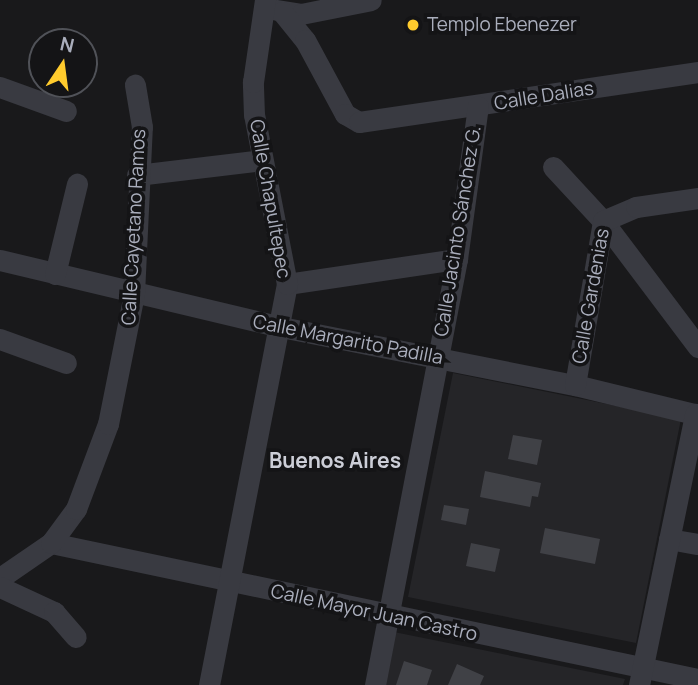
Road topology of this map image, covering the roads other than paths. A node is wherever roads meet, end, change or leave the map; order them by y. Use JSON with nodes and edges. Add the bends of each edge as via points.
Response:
{"nodes":[{"id":1,"x":371,"y":0,"type":"edge"},
{"id":2,"x":271,"y":6,"type":"edge"},
{"id":3,"x":698,"y":72,"type":"edge"},
{"id":4,"x":135,"y":85,"type":"dead end"},
{"id":5,"x":0,"y":87,"type":"edge"},
{"id":6,"x":478,"y":106,"type":"junction"},
{"id":7,"x":66,"y":111,"type":"dead end"},
{"id":8,"x":261,"y":160,"type":"junction"},
{"id":9,"x":553,"y":167,"type":"dead end"},
{"id":10,"x":137,"y":175,"type":"junction"},
{"id":11,"x":77,"y":184,"type":"dead end"},
{"id":12,"x":698,"y":198,"type":"edge"},
{"id":13,"x":603,"y":221,"type":"junction"},
{"id":14,"x":457,"y":259,"type":"junction"},
{"id":15,"x":0,"y":260,"type":"edge"},
{"id":16,"x":55,"y":274,"type":"junction"},
{"id":17,"x":287,"y":284,"type":"junction"},
{"id":18,"x":134,"y":293,"type":"junction"},
{"id":19,"x":281,"y":327,"type":"junction"},
{"id":20,"x":0,"y":339,"type":"edge"},
{"id":21,"x":696,"y":342,"type":"edge"},
{"id":22,"x":438,"y":358,"type":"junction"},
{"id":23,"x":66,"y":363,"type":"dead end"},
{"id":24,"x":575,"y":384,"type":"junction"},
{"id":25,"x":696,"y":414,"type":"edge"},
{"id":26,"x":669,"y":538,"type":"junction"},
{"id":27,"x":51,"y":543,"type":"junction"},
{"id":28,"x":698,"y":544,"type":"edge"},
{"id":29,"x":0,"y":578,"type":"edge"},
{"id":30,"x":232,"y":583,"type":"junction"},
{"id":31,"x":0,"y":587,"type":"edge"},
{"id":32,"x":389,"y":616,"type":"junction"},
{"id":33,"x":76,"y":637,"type":"dead end"},
{"id":34,"x":641,"y":676,"type":"edge"},
{"id":35,"x":698,"y":679,"type":"edge"},
{"id":36,"x":209,"y":685,"type":"edge"},
{"id":37,"x":375,"y":685,"type":"edge"}],
"edges":[{"from":1,"to":2,"type":"street","via":[[301,14]]},
{"from":2,"to":6,"type":"street","name":"Calle Dalias","via":[[305,40],[351,120]]},
{"from":2,"to":8,"type":"street","name":"Calle Chapultepec","via":[[253,82]]},
{"from":3,"to":6,"type":"street","name":"Calle Dalias"},
{"from":4,"to":10,"type":"street","name":"Calle Cayetano Ramos","via":[[142,127]]},
{"from":5,"to":7,"type":"street"},
{"from":6,"to":14,"type":"street","name":"Calle Jacinto Sánchez G."},
{"from":8,"to":10,"type":"street"},
{"from":8,"to":17,"type":"street","name":"Calle Chapultepec"},
{"from":9,"to":13,"type":"street"},
{"from":10,"to":18,"type":"street","name":"Calle Cayetano Ramos"},
{"from":11,"to":16,"type":"street"},
{"from":12,"to":13,"type":"street","name":"Calle Gardenias","via":[[636,207]]},
{"from":13,"to":21,"type":"street"},
{"from":13,"to":24,"type":"street","name":"Calle Gardenias"},
{"from":14,"to":17,"type":"street"},
{"from":14,"to":22,"type":"street","name":"Calle Jacinto Sánchez G."},
{"from":15,"to":16,"type":"street","name":"Calle Margarito Padilla"},
{"from":16,"to":18,"type":"street","name":"Calle Margarito Padilla"},
{"from":17,"to":19,"type":"street","name":"Calle Chapultepec"},
{"from":18,"to":19,"type":"street","name":"Calle Margarito Padilla"},
{"from":18,"to":27,"type":"street","name":"Calle Cayetano Ramos","via":[[96,466],[76,509]]},
{"from":19,"to":22,"type":"street","name":"Calle Margarito Padilla"},
{"from":19,"to":30,"type":"street","name":"Calle Chapultepec"},
{"from":20,"to":23,"type":"street"},
{"from":22,"to":24,"type":"street","name":"Calle Margarito Padilla"},
{"from":22,"to":32,"type":"street","name":"Calle Jacinto Sánchez G."},
{"from":24,"to":25,"type":"street","name":"Calle Margarito Padilla"},
{"from":25,"to":26,"type":"street"},
{"from":26,"to":28,"type":"street"},
{"from":26,"to":34,"type":"street"},
{"from":27,"to":29,"type":"street","name":"Calle Cayetano Ramos"},
{"from":27,"to":30,"type":"street","name":"Calle Mayor Juan Castro"},
{"from":30,"to":32,"type":"street","name":"Calle Mayor Juan Castro"},
{"from":30,"to":36,"type":"street","name":"Calle Chapultepec"},
{"from":31,"to":33,"type":"street","via":[[54,612]]},
{"from":32,"to":34,"type":"street","name":"Calle Mayor Juan Castro"},
{"from":32,"to":37,"type":"street","name":"Calle Jacinto Sánchez G."},
{"from":34,"to":35,"type":"street","name":"Calle Mayor Juan Castro"}]}
